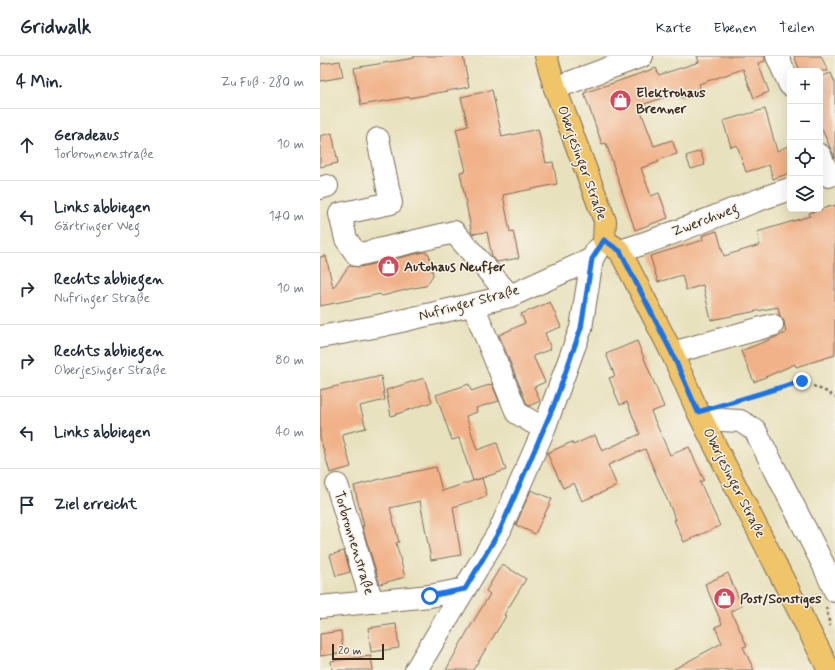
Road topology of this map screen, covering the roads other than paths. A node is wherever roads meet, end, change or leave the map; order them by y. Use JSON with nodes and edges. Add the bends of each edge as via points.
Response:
{"nodes":[{"id":1,"x":546,"y":56,"type":"edge"},
{"id":2,"x":642,"y":56,"type":"edge"},
{"id":3,"x":777,"y":56,"type":"edge"},
{"id":4,"x":787,"y":78,"type":"edge"},
{"id":5,"x":555,"y":88,"type":"junction"},
{"id":6,"x":378,"y":139,"type":"dead end"},
{"id":7,"x":823,"y":163,"type":"edge"},
{"id":8,"x":828,"y":176,"type":"edge"},
{"id":9,"x":787,"y":190,"type":"edge"},
{"id":10,"x":612,"y":245,"type":"junction"},
{"id":11,"x":592,"y":259,"type":"junction"},
{"id":12,"x":510,"y":296,"type":"junction"},
{"id":13,"x":473,"y":305,"type":"junction"},
{"id":14,"x":772,"y":325,"type":"dead end"},
{"id":15,"x":320,"y":337,"type":"edge"},
{"id":16,"x":672,"y":353,"type":"junction"},
{"id":17,"x":702,"y":419,"type":"junction"},
{"id":18,"x":544,"y":429,"type":"junction"},
{"id":19,"x":337,"y":485,"type":"dead end"},
{"id":20,"x":465,"y":589,"type":"junction"},
{"id":21,"x":835,"y":591,"type":"edge"},
{"id":22,"x":372,"y":602,"type":"junction"},
{"id":23,"x":320,"y":607,"type":"edge"},
{"id":24,"x":416,"y":670,"type":"edge"},
{"id":25,"x":829,"y":670,"type":"edge"}],
"edges":[{"from":1,"to":5,"type":"main road","name":"Oberjesinger Straße"},
{"from":2,"to":5,"type":"street"},
{"from":3,"to":4,"type":"street"},
{"from":5,"to":10,"type":"main road","name":"Oberjesinger Straße"},
{"from":6,"to":12,"type":"street","via":[[391,203],[340,214],[346,239],[357,255],[454,232]]},
{"from":7,"to":8,"type":"street"},
{"from":9,"to":10,"type":"street","name":"Zwerchweg","via":[[641,244]]},
{"from":10,"to":11,"type":"street"},
{"from":10,"to":16,"type":"main road","name":"Oberjesinger Straße"},
{"from":11,"to":12,"type":"street","name":"Nufringer Straße"},
{"from":11,"to":18,"type":"street","via":[[581,328]]},
{"from":12,"to":13,"type":"street","name":"Nufringer Straße"},
{"from":13,"to":15,"type":"street","name":"Nufringer Straße"},
{"from":13,"to":18,"type":"street","via":[[517,413]]},
{"from":14,"to":16,"type":"street"},
{"from":16,"to":17,"type":"main road","name":"Oberjesinger Straße"},
{"from":17,"to":21,"type":"street","via":[[740,421],[756,430]]},
{"from":17,"to":25,"type":"main road","name":"Oberjesinger Straße"},
{"from":18,"to":20,"type":"street","via":[[500,530]]},
{"from":19,"to":22,"type":"street","name":"Torbronnenstraße"},
{"from":20,"to":22,"type":"street","name":"Torbronnenstraße","via":[[430,596]]},
{"from":20,"to":24,"type":"street"},
{"from":22,"to":23,"type":"street","name":"Torbronnenstraße"}]}
